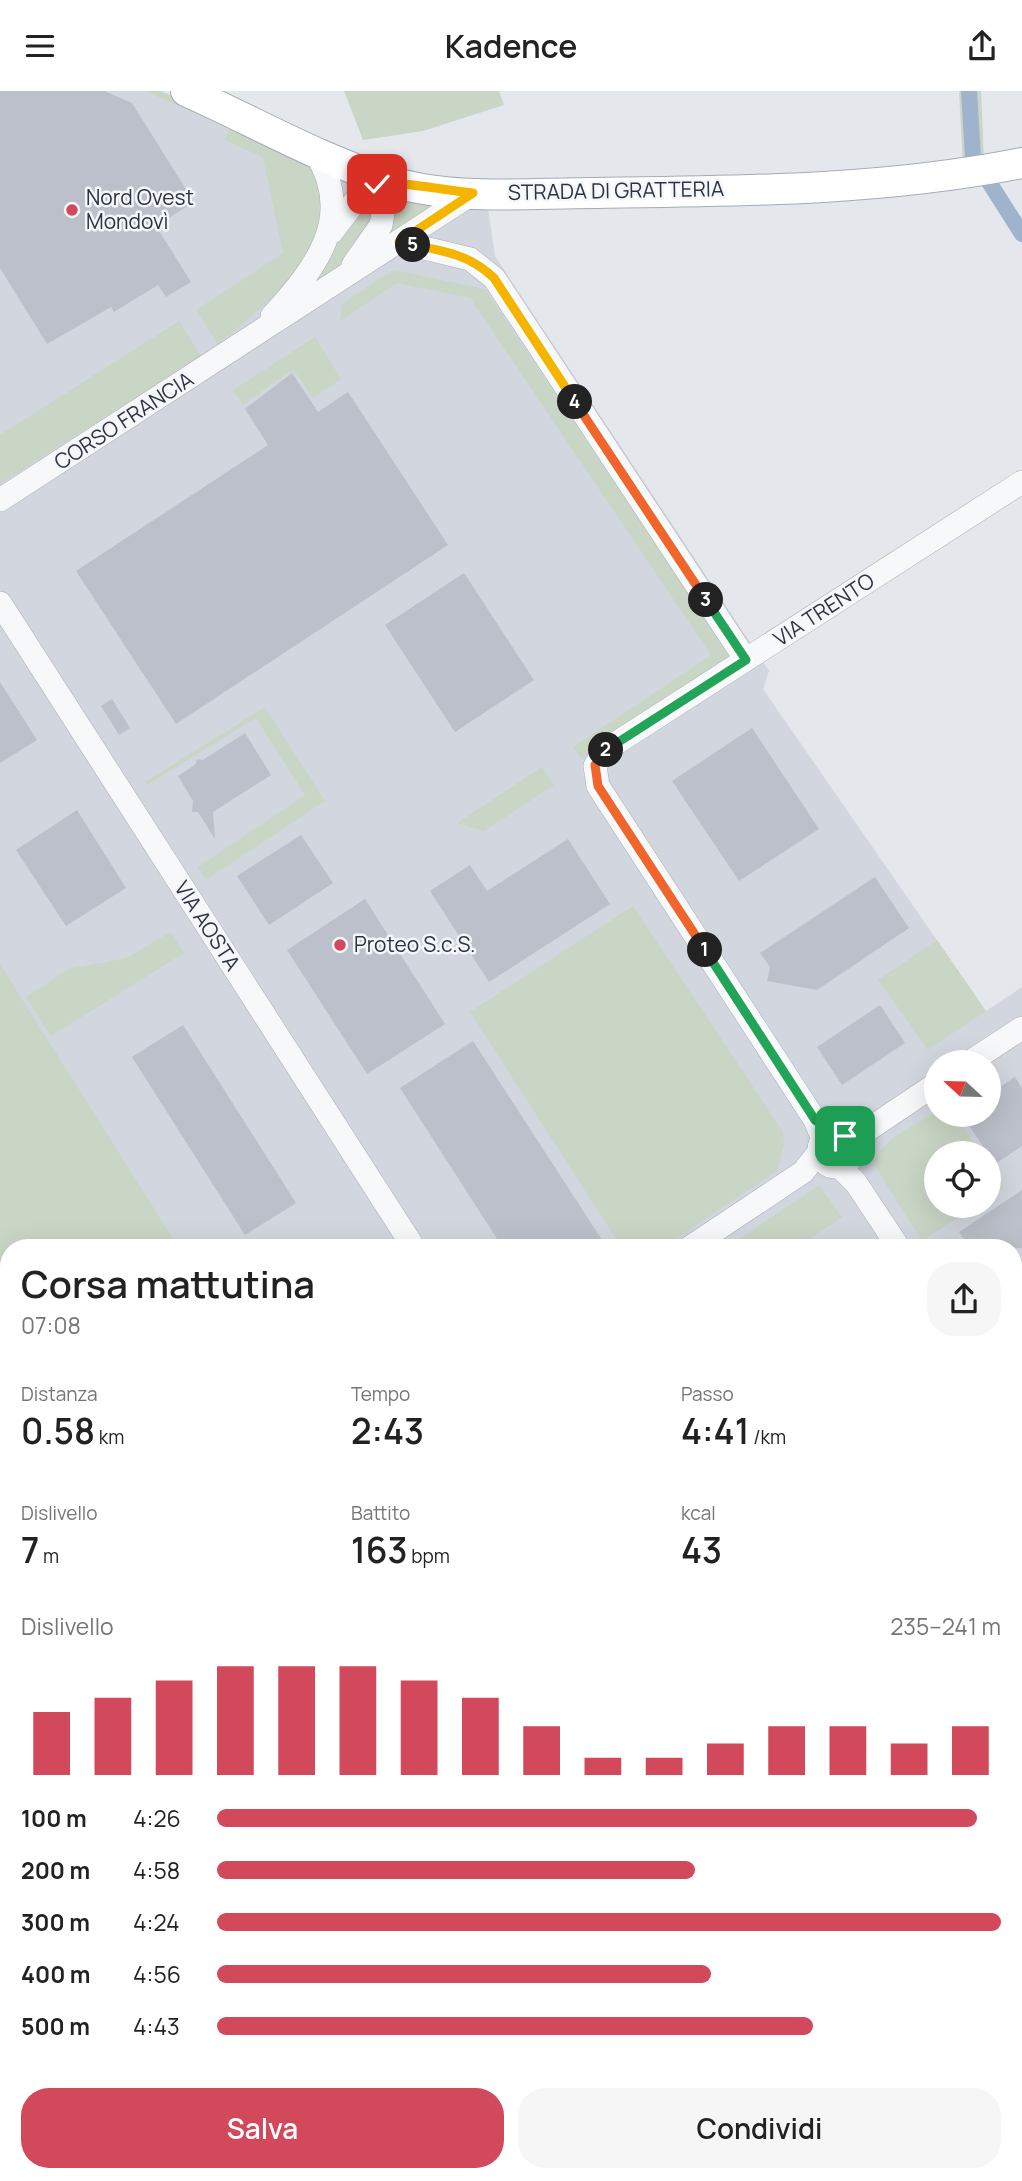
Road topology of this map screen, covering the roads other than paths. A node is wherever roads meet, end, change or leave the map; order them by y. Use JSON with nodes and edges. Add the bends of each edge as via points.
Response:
{"nodes":[{"id":1,"x":186,"y":91,"type":"edge"},
{"id":2,"x":315,"y":152,"type":"junction"},
{"id":3,"x":1022,"y":163,"type":"edge"},
{"id":4,"x":388,"y":181,"type":"junction"},
{"id":5,"x":473,"y":193,"type":"junction"},
{"id":6,"x":399,"y":242,"type":"junction"},
{"id":7,"x":325,"y":245,"type":"junction"},
{"id":8,"x":340,"y":281,"type":"junction"},
{"id":9,"x":248,"y":341,"type":"junction"},
{"id":10,"x":1022,"y":482,"type":"edge"},
{"id":11,"x":0,"y":500,"type":"edge"},
{"id":12,"x":0,"y":603,"type":"edge"},
{"id":13,"x":746,"y":660,"type":"junction"},
{"id":14,"x":1022,"y":1028,"type":"edge"},
{"id":15,"x":988,"y":1050,"type":"edge"},
{"id":16,"x":924,"y":1092,"type":"edge"},
{"id":17,"x":836,"y":1150,"type":"junction"},
{"id":18,"x":408,"y":1239,"type":"edge"},
{"id":19,"x":702,"y":1239,"type":"edge"},
{"id":20,"x":893,"y":1239,"type":"edge"}],
"edges":[{"from":1,"to":2,"type":"main road","name":"STRADA DI GRATTERIA"},
{"from":2,"to":4,"type":"main road","name":"STRADA DI GRATTERIA"},
{"from":2,"to":7,"type":"street","name":"CORSO FRANCIA","via":[[332,188],[332,217]]},
{"from":3,"to":5,"type":"main road","name":"STRADA DI GRATTERIA","via":[[843,188]]},
{"from":4,"to":5,"type":"main road","name":"STRADA DI GRATTERIA"},
{"from":4,"to":7,"type":"street","name":"CORSO FRANCIA","via":[[352,202]]},
{"from":4,"to":8,"type":"street","name":"CORSO FRANCIA","via":[[381,225]]},
{"from":5,"to":6,"type":"street","name":"CORSO FRANCIA"},
{"from":6,"to":8,"type":"street","name":"CORSO FRANCIA"},
{"from":6,"to":13,"type":"street","via":[[470,259],[494,278]]},
{"from":7,"to":9,"type":"street","name":"CORSO FRANCIA","via":[[294,291]]},
{"from":8,"to":9,"type":"street","name":"CORSO FRANCIA"},
{"from":9,"to":11,"type":"street","name":"CORSO FRANCIA"},
{"from":10,"to":13,"type":"street","name":"VIA TRENTO"},
{"from":12,"to":18,"type":"street","name":"VIA AOSTA"},
{"from":13,"to":17,"type":"street","name":"VIA TRENTO","via":[[604,751],[594,773],[598,786]]},
{"from":14,"to":15,"type":"street"},
{"from":16,"to":17,"type":"street"},
{"from":17,"to":19,"type":"street"},
{"from":17,"to":20,"type":"street","name":"VIA TRENTO"}]}
